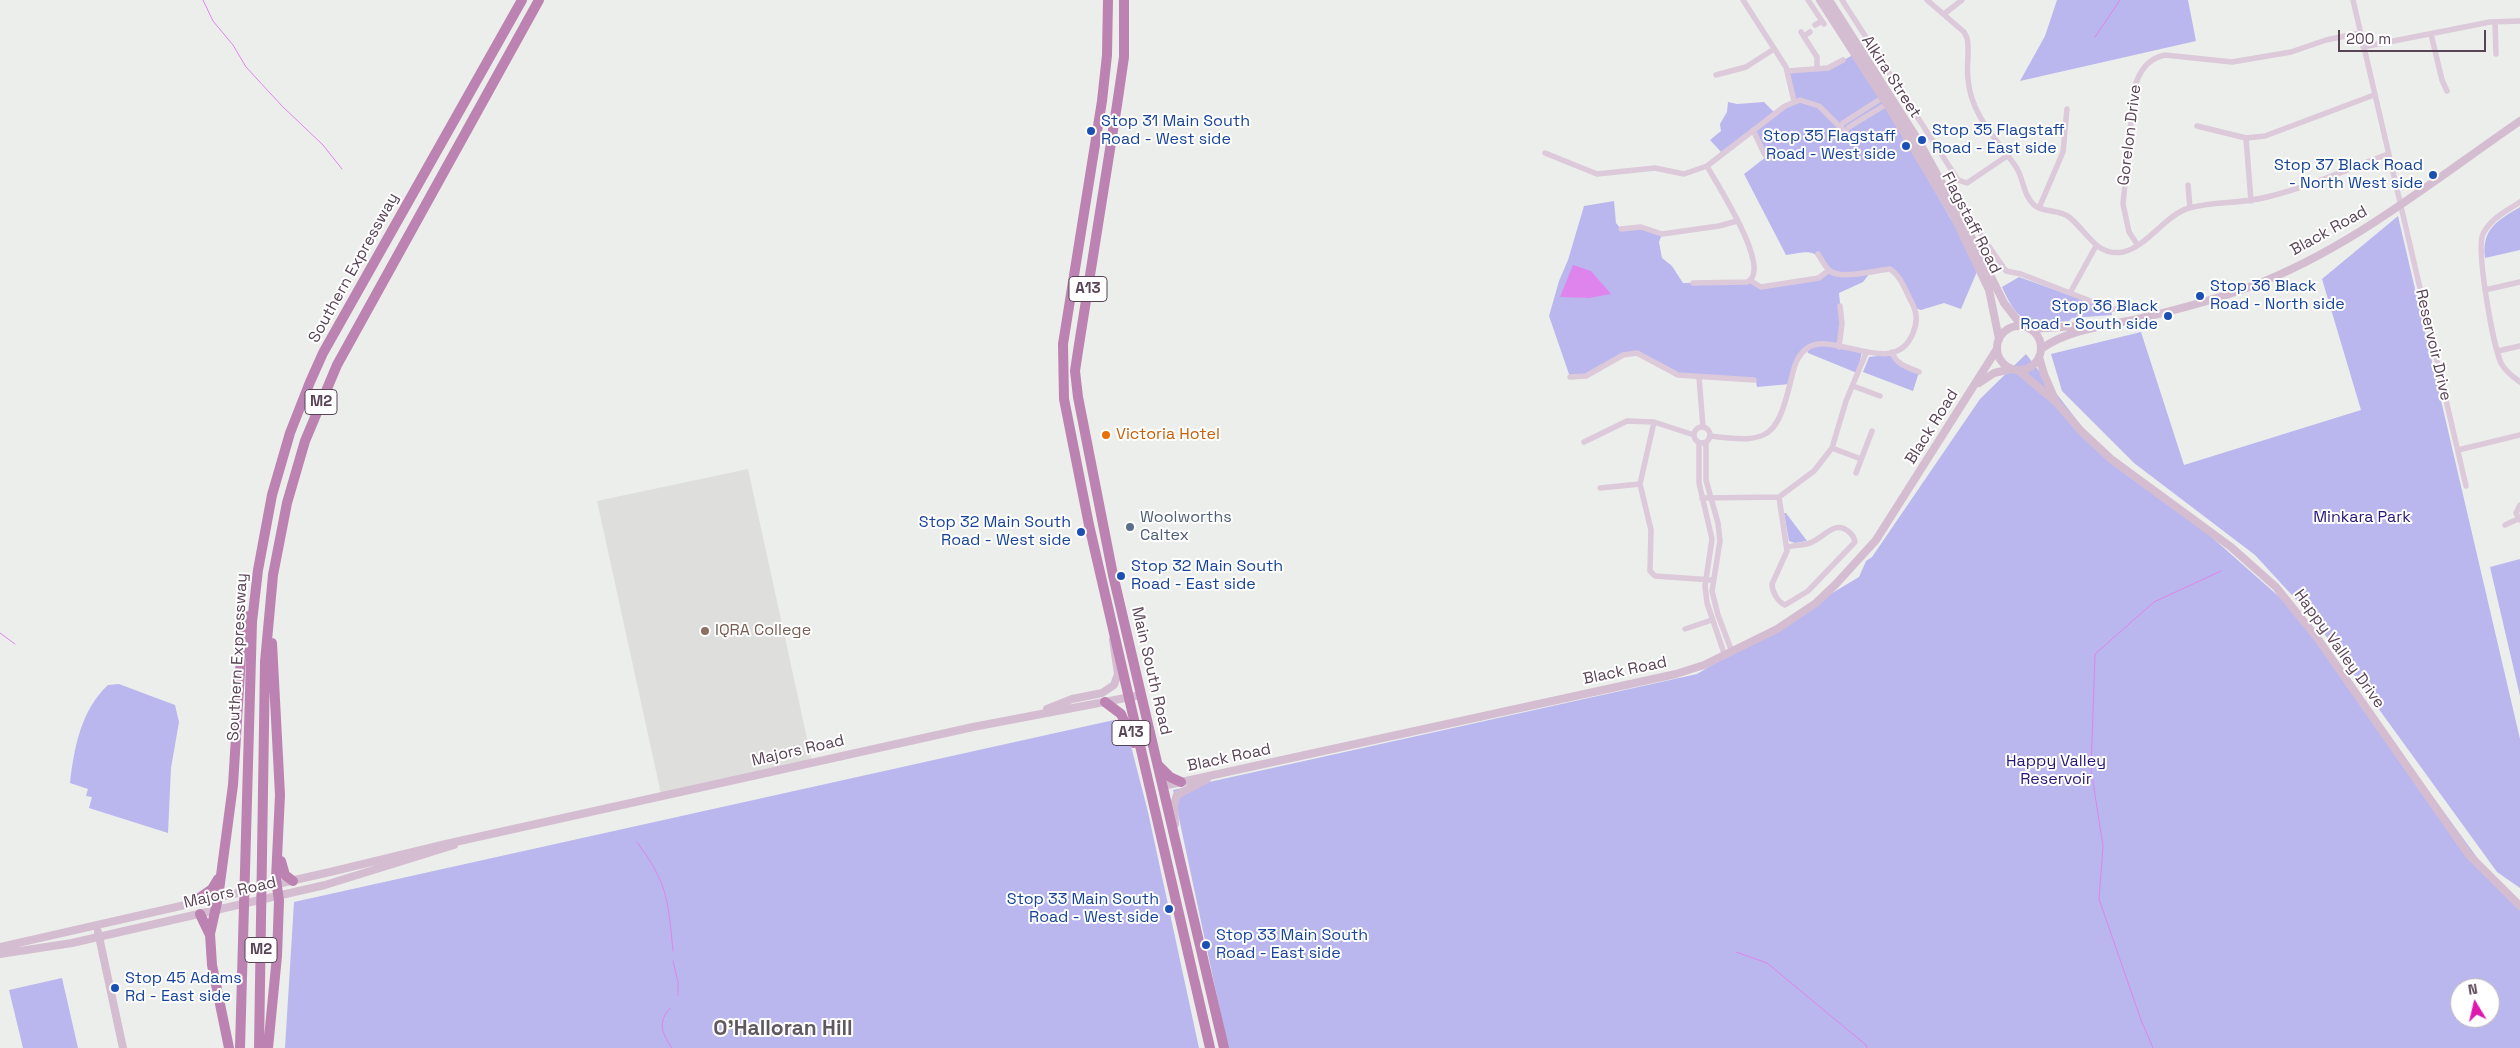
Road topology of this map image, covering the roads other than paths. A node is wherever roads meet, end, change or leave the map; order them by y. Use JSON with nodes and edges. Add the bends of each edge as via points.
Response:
{"nodes":[{"id":1,"x":522,"y":0,"type":"edge"},
{"id":2,"x":539,"y":0,"type":"edge"},
{"id":3,"x":1108,"y":0,"type":"edge"},
{"id":4,"x":1124,"y":0,"type":"edge"},
{"id":5,"x":1743,"y":0,"type":"edge"},
{"id":6,"x":1808,"y":0,"type":"edge"},
{"id":7,"x":1820,"y":0,"type":"edge"},
{"id":8,"x":1829,"y":0,"type":"edge"},
{"id":9,"x":1842,"y":0,"type":"edge"},
{"id":10,"x":1928,"y":0,"type":"edge"},
{"id":11,"x":1962,"y":0,"type":"edge"},
{"id":12,"x":2353,"y":0,"type":"edge"},
{"id":13,"x":1944,"y":14,"type":"junction"},
{"id":14,"x":2495,"y":22,"type":"junction"},
{"id":15,"x":2520,"y":22,"type":"edge"},
{"id":16,"x":1815,"y":25,"type":"dead end"},
{"id":17,"x":1810,"y":32,"type":"dead end"},
{"id":18,"x":2360,"y":33,"type":"junction"},
{"id":19,"x":2430,"y":34,"type":"junction"},
{"id":20,"x":2363,"y":47,"type":"junction"},
{"id":21,"x":1774,"y":49,"type":"junction"},
{"id":22,"x":2496,"y":54,"type":"dead end"},
{"id":23,"x":1107,"y":55,"type":"junction"},
{"id":24,"x":1124,"y":57,"type":"junction"},
{"id":25,"x":1843,"y":60,"type":"dead end"},
{"id":26,"x":1817,"y":68,"type":"junction"},
{"id":27,"x":1787,"y":71,"type":"junction"},
{"id":28,"x":1716,"y":75,"type":"dead end"},
{"id":29,"x":2448,"y":91,"type":"dead end"},
{"id":30,"x":2374,"y":95,"type":"junction"},
{"id":31,"x":1888,"y":99,"type":"junction"},
{"id":32,"x":1794,"y":102,"type":"junction"},
{"id":33,"x":2067,"y":109,"type":"dead end"},
{"id":34,"x":2520,"y":122,"type":"edge"},
{"id":35,"x":2197,"y":126,"type":"dead end"},
{"id":36,"x":1842,"y":129,"type":"junction"},
{"id":37,"x":1753,"y":130,"type":"junction"},
{"id":38,"x":1836,"y":138,"type":"dead end"},
{"id":39,"x":2246,"y":138,"type":"junction"},
{"id":40,"x":1545,"y":152,"type":"dead end"},
{"id":41,"x":2388,"y":154,"type":"junction"},
{"id":42,"x":1765,"y":155,"type":"dead end"},
{"id":43,"x":2007,"y":156,"type":"junction"},
{"id":44,"x":1707,"y":166,"type":"junction"},
{"id":45,"x":2188,"y":185,"type":"dead end"},
{"id":46,"x":2251,"y":201,"type":"junction"},
{"id":47,"x":2520,"y":202,"type":"edge"},
{"id":48,"x":2400,"y":204,"type":"junction"},
{"id":49,"x":2039,"y":208,"type":"junction"},
{"id":50,"x":2190,"y":208,"type":"junction"},
{"id":51,"x":1737,"y":221,"type":"junction"},
{"id":52,"x":1974,"y":225,"type":"dead end"},
{"id":53,"x":1621,"y":229,"type":"dead end"},
{"id":54,"x":2137,"y":244,"type":"junction"},
{"id":55,"x":2096,"y":246,"type":"junction"},
{"id":56,"x":1818,"y":254,"type":"dead end"},
{"id":57,"x":1829,"y":270,"type":"junction"},
{"id":58,"x":1751,"y":280,"type":"junction"},
{"id":59,"x":2520,"y":282,"type":"edge"},
{"id":60,"x":1693,"y":283,"type":"dead end"},
{"id":61,"x":2485,"y":290,"type":"junction"},
{"id":62,"x":2070,"y":293,"type":"junction"},
{"id":63,"x":1840,"y":306,"type":"dead end"},
{"id":64,"x":2121,"y":309,"type":"dead end"},
{"id":65,"x":2130,"y":321,"type":"junction"},
{"id":66,"x":2026,"y":328,"type":"junction"},
{"id":67,"x":1999,"y":339,"type":"junction"},
{"id":68,"x":2520,"y":346,"type":"edge"},
{"id":69,"x":1839,"y":347,"type":"junction"},
{"id":70,"x":1997,"y":349,"type":"junction"},
{"id":71,"x":2498,"y":350,"type":"junction"},
{"id":72,"x":1892,"y":352,"type":"junction"},
{"id":73,"x":1866,"y":353,"type":"junction"},
{"id":74,"x":2040,"y":353,"type":"junction"},
{"id":75,"x":2015,"y":370,"type":"junction"},
{"id":76,"x":1920,"y":372,"type":"dead end"},
{"id":77,"x":1570,"y":377,"type":"dead end"},
{"id":78,"x":1699,"y":377,"type":"junction"},
{"id":79,"x":1754,"y":380,"type":"dead end"},
{"id":80,"x":2520,"y":382,"type":"edge"},
{"id":81,"x":1853,"y":386,"type":"junction"},
{"id":82,"x":1974,"y":387,"type":"junction"},
{"id":83,"x":1078,"y":396,"type":"junction"},
{"id":84,"x":1880,"y":396,"type":"dead end"},
{"id":85,"x":2056,"y":402,"type":"junction"},
{"id":86,"x":1654,"y":422,"type":"junction"},
{"id":87,"x":1703,"y":427,"type":"junction"},
{"id":88,"x":1872,"y":431,"type":"dead end"},
{"id":89,"x":1694,"y":435,"type":"junction"},
{"id":90,"x":1711,"y":436,"type":"junction"},
{"id":91,"x":2520,"y":436,"type":"edge"},
{"id":92,"x":1584,"y":442,"type":"dead end"},
{"id":93,"x":1699,"y":443,"type":"junction"},
{"id":94,"x":1706,"y":443,"type":"junction"},
{"id":95,"x":1832,"y":448,"type":"junction"},
{"id":96,"x":2458,"y":450,"type":"junction"},
{"id":97,"x":1075,"y":459,"type":"junction"},
{"id":98,"x":1861,"y":459,"type":"junction"},
{"id":99,"x":1856,"y":473,"type":"dead end"},
{"id":100,"x":1640,"y":484,"type":"junction"},
{"id":101,"x":2466,"y":486,"type":"dead end"},
{"id":102,"x":1600,"y":488,"type":"dead end"},
{"id":103,"x":1710,"y":496,"type":"junction"},
{"id":104,"x":1779,"y":497,"type":"junction"},
{"id":105,"x":1702,"y":498,"type":"junction"},
{"id":106,"x":2520,"y":504,"type":"edge"},
{"id":107,"x":2519,"y":519,"type":"edge"},
{"id":108,"x":2505,"y":525,"type":"dead end"},
{"id":109,"x":1787,"y":547,"type":"junction"},
{"id":110,"x":257,"y":578,"type":"junction"},
{"id":111,"x":1709,"y":580,"type":"junction"},
{"id":112,"x":270,"y":600,"type":"junction"},
{"id":113,"x":1712,"y":620,"type":"junction"},
{"id":114,"x":1113,"y":625,"type":"junction"},
{"id":115,"x":1685,"y":629,"type":"dead end"},
{"id":116,"x":1728,"y":654,"type":"junction"},
{"id":117,"x":1141,"y":695,"type":"junction"},
{"id":118,"x":1130,"y":698,"type":"junction"},
{"id":119,"x":1105,"y":702,"type":"junction"},
{"id":120,"x":1031,"y":715,"type":"junction"},
{"id":121,"x":1158,"y":764,"type":"junction"},
{"id":122,"x":1146,"y":771,"type":"junction"},
{"id":123,"x":1215,"y":775,"type":"junction"},
{"id":124,"x":1181,"y":782,"type":"junction"},
{"id":125,"x":1163,"y":786,"type":"junction"},
{"id":126,"x":1150,"y":789,"type":"junction"},
{"id":127,"x":1174,"y":836,"type":"junction"},
{"id":128,"x":463,"y":841,"type":"junction"},
{"id":129,"x":279,"y":850,"type":"junction"},
{"id":130,"x":221,"y":867,"type":"junction"},
{"id":131,"x":293,"y":881,"type":"junction"},
{"id":132,"x":274,"y":885,"type":"junction"},
{"id":133,"x":274,"y":896,"type":"junction"},
{"id":134,"x":222,"y":897,"type":"junction"},
{"id":135,"x":192,"y":903,"type":"junction"},
{"id":136,"x":2520,"y":906,"type":"edge"},
{"id":137,"x":215,"y":910,"type":"junction"},
{"id":138,"x":200,"y":914,"type":"junction"},
{"id":139,"x":96,"y":926,"type":"junction"},
{"id":140,"x":210,"y":934,"type":"junction"},
{"id":141,"x":99,"y":937,"type":"junction"},
{"id":142,"x":0,"y":947,"type":"edge"},
{"id":143,"x":0,"y":954,"type":"edge"},
{"id":144,"x":123,"y":1048,"type":"edge"},
{"id":145,"x":229,"y":1048,"type":"edge"},
{"id":146,"x":240,"y":1048,"type":"edge"},
{"id":147,"x":259,"y":1048,"type":"edge"},
{"id":148,"x":268,"y":1048,"type":"edge"},
{"id":149,"x":1210,"y":1048,"type":"edge"},
{"id":150,"x":1224,"y":1048,"type":"edge"}],
"edges":[{"from":1,"to":110,"type":"highway","name":"Southern Expressway","number":"M2","via":[[323,353],[290,433],[272,495]]},
{"from":2,"to":112,"type":"highway","name":"Southern Expressway","number":"M2","via":[[337,365],[305,441],[286,503]]},
{"from":3,"to":23,"type":"highway","name":"Main South Road","number":"A13"},
{"from":4,"to":24,"type":"highway","name":"Main South Road","number":"A13"},
{"from":5,"to":21,"type":"street"},
{"from":6,"to":16,"type":"street","via":[[1823,22]]},
{"from":7,"to":31,"type":"main road","name":"Flagstaff Road"},
{"from":8,"to":31,"type":"main road","name":"Flagstaff Road"},
{"from":9,"to":43,"type":"street","name":"Alkira Street","via":[[1958,180],[1967,183]]},
{"from":10,"to":13,"type":"street"},
{"from":11,"to":13,"type":"street"},
{"from":12,"to":18,"type":"street","name":"Reservoir Drive"},
{"from":13,"to":43,"type":"street","via":[[1967,38],[1970,95],[1988,131]]},
{"from":14,"to":15,"type":"street"},
{"from":14,"to":19,"type":"street"},
{"from":14,"to":22,"type":"street"},
{"from":17,"to":26,"type":"street","via":[[1803,34],[1817,57]]},
{"from":18,"to":20,"type":"street","name":"Reservoir Drive"},
{"from":18,"to":54,"type":"street","name":"Gorelon Drive","via":[[2291,52],[2232,62],[2165,55],[2144,67],[2134,90],[2123,196],[2124,215]]},
{"from":19,"to":20,"type":"street"},
{"from":19,"to":29,"type":"street"},
{"from":20,"to":30,"type":"street","name":"Reservoir Drive"},
{"from":21,"to":27,"type":"street"},
{"from":21,"to":28,"type":"street","via":[[1746,67]]},
{"from":23,"to":24,"type":"highway"},
{"from":23,"to":97,"type":"highway","name":"Main South Road","number":"A13","via":[[1063,344],[1064,398]]},
{"from":24,"to":83,"type":"highway","name":"Main South Road","number":"A13","via":[[1075,371]]},
{"from":25,"to":26,"type":"street","via":[[1828,68]]},
{"from":26,"to":27,"type":"street"},
{"from":27,"to":32,"type":"street"},
{"from":30,"to":39,"type":"street","via":[[2265,136]]},
{"from":30,"to":41,"type":"street","name":"Reservoir Drive"},
{"from":31,"to":36,"type":"street"},
{"from":31,"to":66,"type":"main road","name":"Flagstaff Road","via":[[1954,204],[2004,303]]},
{"from":31,"to":67,"type":"main road","name":"Flagstaff Road","via":[[1972,252],[1991,296]]},
{"from":32,"to":36,"type":"street","via":[[1809,101],[1819,106]]},
{"from":32,"to":37,"type":"street"},
{"from":33,"to":49,"type":"street","via":[[2062,152]]},
{"from":34,"to":48,"type":"main road","name":"Black Road"},
{"from":35,"to":39,"type":"street"},
{"from":36,"to":38,"type":"street"},
{"from":37,"to":42,"type":"street"},
{"from":37,"to":44,"type":"street"},
{"from":39,"to":46,"type":"street"},
{"from":40,"to":44,"type":"street","via":[[1597,174],[1655,168],[1684,174]]},
{"from":41,"to":46,"type":"street","via":[[2312,184]]},
{"from":41,"to":48,"type":"street","name":"Reservoir Drive"},
{"from":43,"to":49,"type":"street","via":[[2020,175],[2026,194]]},
{"from":44,"to":51,"type":"street"},
{"from":45,"to":50,"type":"street"},
{"from":46,"to":50,"type":"street"},
{"from":47,"to":61,"type":"street","via":[[2495,218],[2483,233],[2481,250]]},
{"from":48,"to":65,"type":"main road","name":"Black Road","via":[[2333,246],[2266,280]]},
{"from":48,"to":96,"type":"street","name":"Reservoir Drive"},
{"from":49,"to":55,"type":"street","via":[[2069,217]]},
{"from":50,"to":54,"type":"street","via":[[2172,217]]},
{"from":51,"to":53,"type":"street","via":[[1662,234],[1641,227]]},
{"from":51,"to":58,"type":"street","via":[[1754,257],[1755,269]]},
{"from":52,"to":62,"type":"street","via":[[2006,271]]},
{"from":54,"to":55,"type":"street","via":[[2121,252],[2106,252]]},
{"from":55,"to":62,"type":"street"},
{"from":56,"to":57,"type":"street"},
{"from":57,"to":58,"type":"street","via":[[1819,278],[1761,288]]},
{"from":57,"to":72,"type":"street","via":[[1835,274],[1890,270],[1897,274],[1917,318],[1911,339],[1904,347]]},
{"from":58,"to":60,"type":"street","via":[[1742,283]]},
{"from":59,"to":61,"type":"street"},
{"from":61,"to":71,"type":"street"},
{"from":62,"to":64,"type":"street","via":[[2110,309]]},
{"from":63,"to":69,"type":"street"},
{"from":65,"to":66,"type":"main road","name":"Black Road"},
{"from":65,"to":74,"type":"main road","name":"Black Road","via":[[2059,338]]},
{"from":66,"to":67,"type":"main road","via":[[2008,329]]},
{"from":66,"to":74,"type":"main road","via":[[2037,336]]},
{"from":67,"to":70,"type":"main road"},
{"from":68,"to":71,"type":"street"},
{"from":69,"to":73,"type":"street"},
{"from":69,"to":90,"type":"street","via":[[1816,344],[1799,356],[1785,404],[1773,429],[1744,441]]},
{"from":70,"to":75,"type":"main road","via":[[2001,362]]},
{"from":70,"to":82,"type":"main road","name":"Black Road"},
{"from":71,"to":80,"type":"street","via":[[2505,368]]},
{"from":72,"to":73,"type":"street"},
{"from":72,"to":76,"type":"street","via":[[1894,360]]},
{"from":73,"to":81,"type":"street"},
{"from":74,"to":75,"type":"main road","via":[[2031,367]]},
{"from":74,"to":85,"type":"main road","name":"Happy Valley Drive","via":[[2044,374]]},
{"from":75,"to":82,"type":"main road","name":"Black Road","via":[[1989,375]]},
{"from":75,"to":85,"type":"main road","name":"Happy Valley Drive"},
{"from":77,"to":78,"type":"street","via":[[1586,376],[1623,355],[1637,353],[1678,375]]},
{"from":78,"to":79,"type":"street"},
{"from":78,"to":87,"type":"street"},
{"from":81,"to":84,"type":"street"},
{"from":81,"to":95,"type":"street"},
{"from":82,"to":116,"type":"main road","name":"Black Road","via":[[1901,503],[1854,566],[1816,603],[1777,629]]},
{"from":83,"to":97,"type":"highway","via":[[1070,401],[1078,449]]},
{"from":83,"to":117,"type":"highway","name":"Main South Road","number":"A13","via":[[1113,576]]},
{"from":85,"to":136,"type":"main road","name":"Happy Valley Drive","via":[[2112,459],[2247,560],[2290,602],[2469,855]]},
{"from":86,"to":89,"type":"street"},
{"from":86,"to":92,"type":"street","via":[[1627,421]]},
{"from":86,"to":100,"type":"street"},
{"from":87,"to":89,"type":"street"},
{"from":87,"to":90,"type":"street"},
{"from":88,"to":98,"type":"street"},
{"from":89,"to":93,"type":"street"},
{"from":90,"to":94,"type":"street"},
{"from":91,"to":96,"type":"street"},
{"from":93,"to":94,"type":"street"},
{"from":93,"to":105,"type":"street"},
{"from":94,"to":103,"type":"street","via":[[1706,480]]},
{"from":95,"to":98,"type":"street"},
{"from":95,"to":104,"type":"street","via":[[1814,471]]},
{"from":96,"to":101,"type":"street","name":"Reservoir Drive"},
{"from":97,"to":114,"type":"highway","name":"Main South Road","number":"A13"},
{"from":98,"to":99,"type":"street"},
{"from":100,"to":102,"type":"street"},
{"from":100,"to":111,"type":"street","via":[[1651,530],[1649,566],[1652,575]]},
{"from":103,"to":104,"type":"street"},
{"from":103,"to":105,"type":"street"},
{"from":103,"to":111,"type":"street","via":[[1720,541]]},
{"from":104,"to":109,"type":"street"},
{"from":105,"to":111,"type":"street","via":[[1712,539]]},
{"from":106,"to":107,"type":"street","via":[[2517,509]]},
{"from":107,"to":108,"type":"street"},
{"from":109,"to":109,"type":"street","via":[[1787,556],[1772,584],[1772,590],[1785,605],[1808,591],[1855,542],[1853,535],[1841,527],[1828,531],[1809,544]]},
{"from":110,"to":130,"type":"highway","via":[[249,599],[241,656],[233,786]]},
{"from":110,"to":146,"type":"highway","name":"Southern Expressway","number":"M2","via":[[250,658]]},
{"from":111,"to":113,"type":"street","via":[[1706,603]]},
{"from":111,"to":116,"type":"street"},
{"from":112,"to":129,"type":"highway","via":[[280,777]]},
{"from":112,"to":147,"type":"highway","name":"Southern Expressway","number":"M2","via":[[264,673]]},
{"from":113,"to":115,"type":"street"},
{"from":113,"to":116,"type":"street"},
{"from":114,"to":118,"type":"highway","name":"Main South Road","number":"A13"},
{"from":114,"to":120,"type":"main road","number":"A13","via":[[1112,649],[1118,674],[1114,685],[1102,693],[1072,699]]},
{"from":116,"to":123,"type":"main road","name":"Black Road","via":[[1676,674]]},
{"from":117,"to":118,"type":"main road","name":"Majors Road"},
{"from":117,"to":121,"type":"highway","name":"Main South Road","number":"A13"},
{"from":118,"to":119,"type":"main road","name":"Majors Road"},
{"from":118,"to":122,"type":"highway","name":"Main South Road","number":"A13"},
{"from":119,"to":120,"type":"main road","name":"Majors Road"},
{"from":119,"to":122,"type":"highway","number":"A13","via":[[1121,714]]},
{"from":120,"to":128,"type":"main road","name":"Majors Road"},
{"from":121,"to":124,"type":"highway","number":"A13","via":[[1170,777]]},
{"from":121,"to":125,"type":"highway","name":"Main South Road","number":"A13"},
{"from":122,"to":126,"type":"highway","name":"Main South Road","number":"A13"},
{"from":123,"to":124,"type":"main road","name":"Black Road"},
{"from":123,"to":127,"type":"main road","number":"A13","via":[[1177,795]]},
{"from":124,"to":125,"type":"main road","name":"Black Road"},
{"from":125,"to":126,"type":"highway"},
{"from":125,"to":127,"type":"highway","name":"Main South Road","number":"A13"},
{"from":126,"to":149,"type":"highway","name":"Main South Road","number":"A13"},
{"from":127,"to":150,"type":"highway","name":"Main South Road","number":"A13"},
{"from":128,"to":131,"type":"main road","name":"Majors Road"},
{"from":128,"to":133,"type":"main road","name":"Majors Road","via":[[343,881]]},
{"from":129,"to":131,"type":"highway","via":[[282,869]]},
{"from":129,"to":132,"type":"highway"},
{"from":130,"to":134,"type":"highway"},
{"from":130,"to":135,"type":"highway","via":[[214,886]]},
{"from":131,"to":132,"type":"main road","name":"Majors Road"},
{"from":132,"to":133,"type":"highway"},
{"from":132,"to":134,"type":"main road","name":"Majors Road"},
{"from":133,"to":137,"type":"main road","name":"Majors Road"},
{"from":133,"to":148,"type":"highway","via":[[277,956]]},
{"from":134,"to":135,"type":"main road","name":"Majors Road"},
{"from":134,"to":137,"type":"highway"},
{"from":135,"to":139,"type":"main road","name":"Majors Road"},
{"from":137,"to":138,"type":"main road","name":"Majors Road"},
{"from":137,"to":140,"type":"highway"},
{"from":138,"to":140,"type":"highway"},
{"from":138,"to":141,"type":"main road","name":"Majors Road"},
{"from":139,"to":141,"type":"main road"},
{"from":139,"to":142,"type":"main road","name":"Majors Road"},
{"from":140,"to":145,"type":"highway","via":[[212,965]]},
{"from":141,"to":143,"type":"main road","name":"Majors Road"},
{"from":141,"to":144,"type":"main road"}]}
